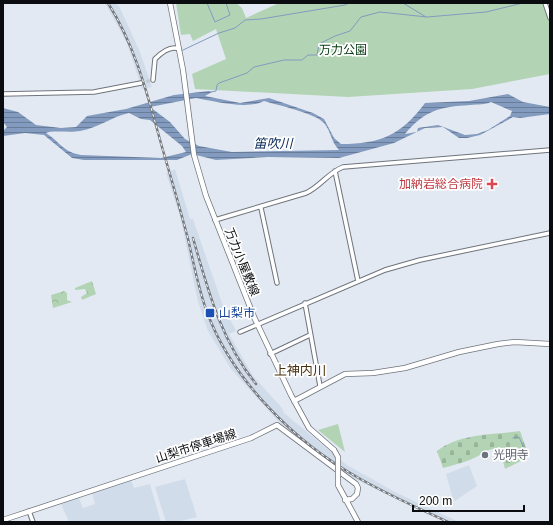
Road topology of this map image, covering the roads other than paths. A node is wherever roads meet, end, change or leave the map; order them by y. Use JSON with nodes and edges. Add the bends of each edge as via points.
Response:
{"nodes":[{"id":1,"x":170,"y":3,"type":"edge"},
{"id":2,"x":545,"y":3,"type":"edge"},
{"id":3,"x":550,"y":18,"type":"edge"},
{"id":4,"x":179,"y":49,"type":"junction"},
{"id":5,"x":153,"y":80,"type":"dead end"},
{"id":6,"x":141,"y":83,"type":"tunnel mouth"},
{"id":7,"x":3,"y":94,"type":"edge"},
{"id":8,"x":550,"y":150,"type":"edge"},
{"id":9,"x":335,"y":171,"type":"junction"},
{"id":10,"x":261,"y":208,"type":"junction"},
{"id":11,"x":215,"y":220,"type":"junction"},
{"id":12,"x":550,"y":233,"type":"edge"},
{"id":13,"x":358,"y":281,"type":"junction"},
{"id":14,"x":277,"y":283,"type":"dead end"},
{"id":15,"x":305,"y":303,"type":"junction"},
{"id":16,"x":257,"y":324,"type":"junction"},
{"id":17,"x":240,"y":332,"type":"dead end"},
{"id":18,"x":310,"y":335,"type":"junction"},
{"id":19,"x":550,"y":344,"type":"edge"},
{"id":20,"x":270,"y":354,"type":"junction"},
{"id":21,"x":320,"y":386,"type":"junction"},
{"id":22,"x":294,"y":401,"type":"junction"},
{"id":23,"x":345,"y":500,"type":"junction"},
{"id":24,"x":29,"y":511,"type":"junction"},
{"id":25,"x":3,"y":520,"type":"edge"},
{"id":26,"x":33,"y":522,"type":"edge"},
{"id":27,"x":358,"y":522,"type":"edge"}],
"edges":[{"from":1,"to":4,"type":"main road","name":"万力小屋敷線"},
{"from":2,"to":3,"type":"street"},
{"from":4,"to":5,"type":"street","via":[[168,49],[155,59]]},
{"from":4,"to":11,"type":"main road","name":"万力小屋敷線","via":[[197,166]]},
{"from":6,"to":7,"type":"street","via":[[94,92]]},
{"from":8,"to":9,"type":"street","via":[[343,168]]},
{"from":9,"to":10,"type":"street","via":[[306,194]]},
{"from":9,"to":13,"type":"street"},
{"from":10,"to":11,"type":"street"},
{"from":10,"to":14,"type":"street"},
{"from":11,"to":16,"type":"main road","name":"万力小屋敷線"},
{"from":12,"to":13,"type":"street","via":[[420,260]]},
{"from":13,"to":15,"type":"street"},
{"from":15,"to":16,"type":"street"},
{"from":15,"to":18,"type":"street"},
{"from":16,"to":17,"type":"street"},
{"from":16,"to":20,"type":"main road","name":"万力小屋敷線"},
{"from":18,"to":20,"type":"street"},
{"from":18,"to":21,"type":"street"},
{"from":19,"to":21,"type":"main road","via":[[515,342],[475,348],[405,368],[345,374]]},
{"from":20,"to":22,"type":"main road","name":"万力小屋敷線"},
{"from":21,"to":22,"type":"main road"},
{"from":22,"to":23,"type":"main road","name":"万力小屋敷線","bridge":true,"via":[[309,428],[334,450],[338,457],[338,485]]},
{"from":23,"to":24,"type":"main road","name":"山梨市停車場線","via":[[357,494],[356,484],[277,425],[244,441]]},
{"from":23,"to":27,"type":"main road"},
{"from":24,"to":25,"type":"main road","name":"山梨市停車場線"},
{"from":24,"to":26,"type":"street"}]}
